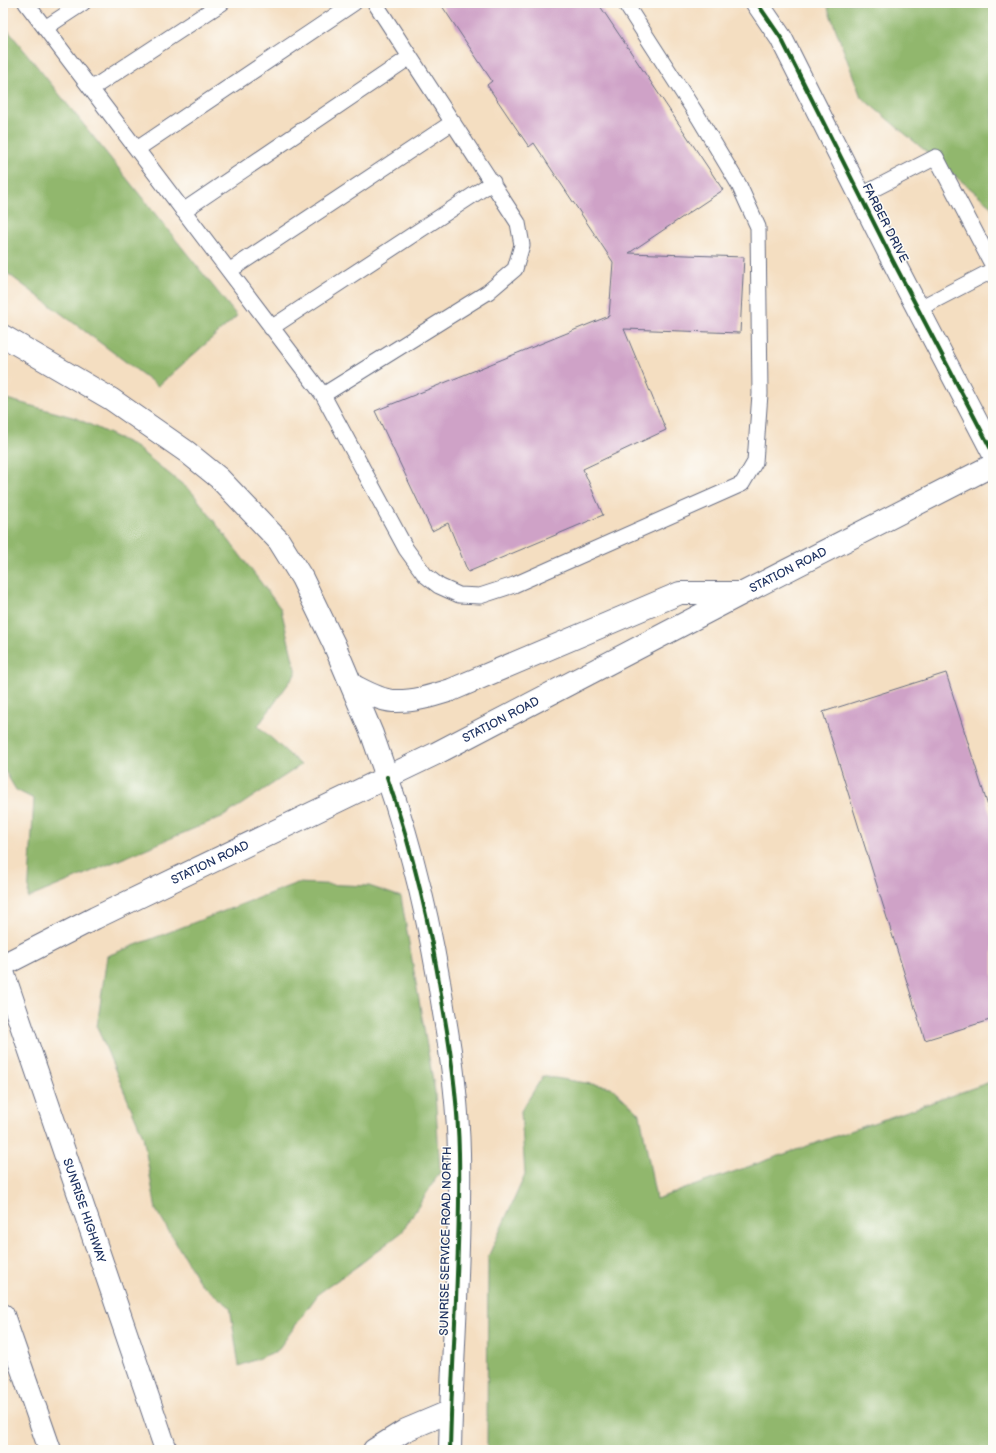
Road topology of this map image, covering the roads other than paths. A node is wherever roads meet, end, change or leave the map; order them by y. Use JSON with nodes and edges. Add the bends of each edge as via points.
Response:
{"nodes":[{"id":1,"x":26,"y":3,"type":"edge"},
{"id":2,"x":83,"y":3,"type":"edge"},
{"id":3,"x":222,"y":3,"type":"edge"},
{"id":4,"x":354,"y":3,"type":"edge"},
{"id":5,"x":375,"y":3,"type":"edge"},
{"id":6,"x":625,"y":3,"type":"edge"},
{"id":7,"x":757,"y":3,"type":"edge"},
{"id":8,"x":45,"y":28,"type":"junction"},
{"id":9,"x":410,"y":57,"type":"junction"},
{"id":10,"x":91,"y":89,"type":"junction"},
{"id":11,"x":453,"y":122,"type":"junction"},
{"id":12,"x":137,"y":149,"type":"junction"},
{"id":13,"x":493,"y":182,"type":"junction"},
{"id":14,"x":860,"y":196,"type":"junction"},
{"id":15,"x":183,"y":211,"type":"junction"},
{"id":16,"x":993,"y":266,"type":"edge"},
{"id":17,"x":993,"y":270,"type":"edge"},
{"id":18,"x":228,"y":271,"type":"junction"},
{"id":19,"x":918,"y":309,"type":"junction"},
{"id":20,"x":271,"y":328,"type":"junction"},
{"id":21,"x":3,"y":336,"type":"edge"},
{"id":22,"x":323,"y":395,"type":"junction"},
{"id":23,"x":993,"y":453,"type":"edge"},
{"id":24,"x":993,"y":464,"type":"edge"},
{"id":25,"x":743,"y":593,"type":"junction"},
{"id":26,"x":352,"y":685,"type":"junction"},
{"id":27,"x":387,"y":777,"type":"junction"},
{"id":28,"x":3,"y":965,"type":"edge"},
{"id":29,"x":3,"y":972,"type":"edge"},
{"id":30,"x":3,"y":1314,"type":"edge"},
{"id":31,"x":451,"y":1411,"type":"junction"},
{"id":32,"x":50,"y":1450,"type":"edge"},
{"id":33,"x":166,"y":1450,"type":"edge"},
{"id":34,"x":374,"y":1450,"type":"edge"},
{"id":35,"x":450,"y":1450,"type":"edge"}],
"edges":[{"from":1,"to":8,"type":"lane"},
{"from":2,"to":8,"type":"lane"},
{"from":3,"to":10,"type":"lane"},
{"from":4,"to":12,"type":"lane"},
{"from":5,"to":9,"type":"lane"},
{"from":6,"to":22,"type":"lane","via":[[739,185],[758,226],[760,394],[755,462],[742,484],[514,585],[480,596],[459,595],[439,586],[425,575],[406,549]]},
{"from":7,"to":14,"type":"main road","name":"FARBER DRIVE","via":[[781,38]]},
{"from":8,"to":10,"type":"lane"},
{"from":9,"to":11,"type":"lane"},
{"from":9,"to":15,"type":"lane"},
{"from":10,"to":12,"type":"lane"},
{"from":11,"to":13,"type":"lane"},
{"from":11,"to":18,"type":"lane"},
{"from":12,"to":15,"type":"lane"},
{"from":13,"to":20,"type":"lane"},
{"from":13,"to":22,"type":"lane","via":[[518,223],[522,245],[516,269],[488,292]]},
{"from":14,"to":16,"type":"lane","via":[[936,157]]},
{"from":14,"to":19,"type":"main road","name":"FARBER DRIVE"},
{"from":15,"to":18,"type":"lane"},
{"from":17,"to":19,"type":"lane"},
{"from":18,"to":20,"type":"lane"},
{"from":19,"to":23,"type":"main road","name":"FARBER DRIVE"},
{"from":20,"to":22,"type":"lane"},
{"from":21,"to":26,"type":"main road","name":"SUNRISE SERVICE ROAD NORTH","via":[[118,403],[219,478],[279,541],[319,611]]},
{"from":24,"to":25,"type":"main road","name":"STATION ROAD"},
{"from":25,"to":26,"type":"main road","via":[[680,593],[451,690],[422,699],[392,701]]},
{"from":25,"to":27,"type":"main road","name":"STATION ROAD","via":[[475,734]]},
{"from":26,"to":27,"type":"main road","name":"SUNRISE SERVICE ROAD NORTH"},
{"from":27,"to":28,"type":"main road","name":"STATION ROAD"},
{"from":27,"to":31,"type":"main road","name":"SUNRISE SERVICE ROAD NORTH","via":[[407,838],[424,906],[450,1046],[459,1151]]},
{"from":29,"to":33,"type":"main road","name":"SUNRISE HIGHWAY"},
{"from":30,"to":32,"type":"main road"},
{"from":31,"to":34,"type":"main road","via":[[406,1430]]},
{"from":31,"to":35,"type":"main road","name":"SUNRISE SERVICE ROAD NORTH"}]}
